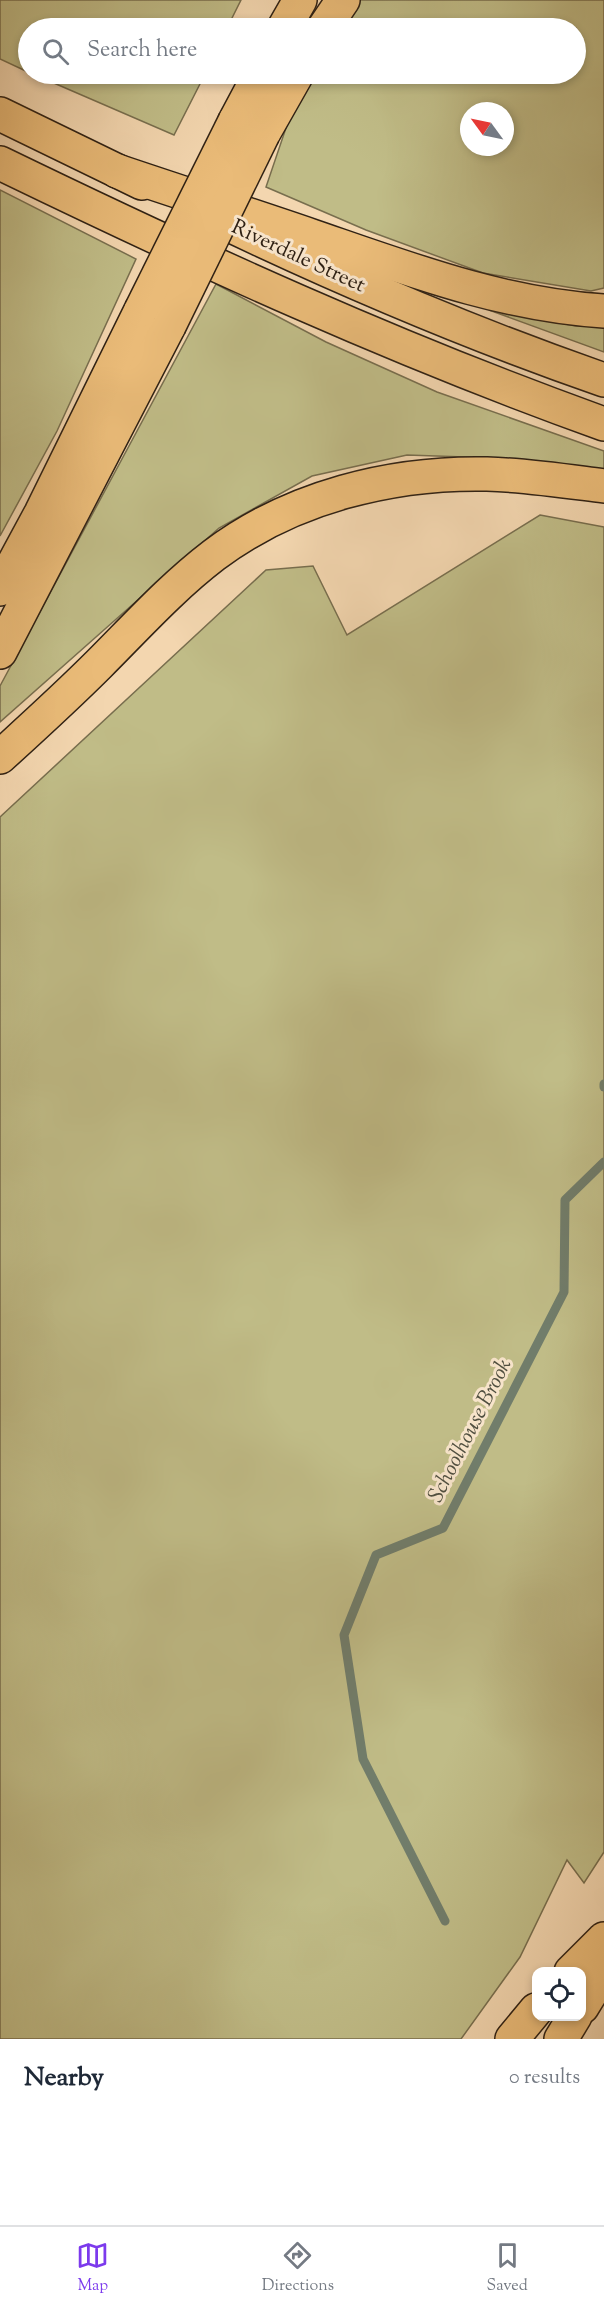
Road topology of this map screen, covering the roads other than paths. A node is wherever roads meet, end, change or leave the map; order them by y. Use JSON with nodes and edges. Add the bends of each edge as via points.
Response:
{"nodes":[{"id":1,"x":300,"y":0,"type":"edge"},
{"id":2,"x":343,"y":0,"type":"edge"},
{"id":3,"x":290,"y":18,"type":"edge"},
{"id":4,"x":331,"y":18,"type":"edge"},
{"id":5,"x":258,"y":84,"type":"edge"},
{"id":6,"x":288,"y":84,"type":"edge"},
{"id":7,"x":0,"y":114,"type":"edge"},
{"id":8,"x":249,"y":127,"type":"junction"},
{"id":9,"x":0,"y":163,"type":"edge"},
{"id":10,"x":117,"y":171,"type":"junction"},
{"id":11,"x":604,"y":311,"type":"edge"},
{"id":12,"x":604,"y":380,"type":"edge"},
{"id":13,"x":604,"y":424,"type":"edge"},
{"id":14,"x":604,"y":486,"type":"edge"},
{"id":15,"x":0,"y":589,"type":"edge"},
{"id":16,"x":0,"y":652,"type":"edge"},
{"id":17,"x":0,"y":758,"type":"edge"},
{"id":18,"x":604,"y":1938,"type":"edge"},
{"id":19,"x":576,"y":1967,"type":"edge"},
{"id":20,"x":604,"y":1971,"type":"edge"},
{"id":21,"x":586,"y":2000,"type":"edge"},
{"id":22,"x":532,"y":2016,"type":"edge"},
{"id":23,"x":572,"y":2021,"type":"edge"},
{"id":24,"x":512,"y":2039,"type":"edge"},
{"id":25,"x":561,"y":2039,"type":"edge"}],
"edges":[{"from":1,"to":3,"type":"main road"},
{"from":2,"to":4,"type":"main road"},
{"from":5,"to":8,"type":"main road"},
{"from":6,"to":8,"type":"main road"},
{"from":7,"to":10,"type":"main road","name":"Riverdale Street"},
{"from":8,"to":15,"type":"main road","bridge":true,"via":[[141,309]]},
{"from":8,"to":16,"type":"main road","bridge":true,"via":[[169,326]]},
{"from":9,"to":13,"type":"main road","name":"Riverdale Street","via":[[283,296],[501,387]]},
{"from":10,"to":11,"type":"main road","via":[[430,277],[530,302]]},
{"from":10,"to":12,"type":"main road","name":"Riverdale Street","via":[[340,278],[454,326]]},
{"from":14,"to":17,"type":"main road","via":[[526,476],[442,475],[358,488],[302,506],[242,537],[190,575]]},
{"from":18,"to":19,"type":"main road"},
{"from":20,"to":21,"type":"main road"},
{"from":22,"to":24,"type":"main road"},
{"from":23,"to":25,"type":"main road"}]}
